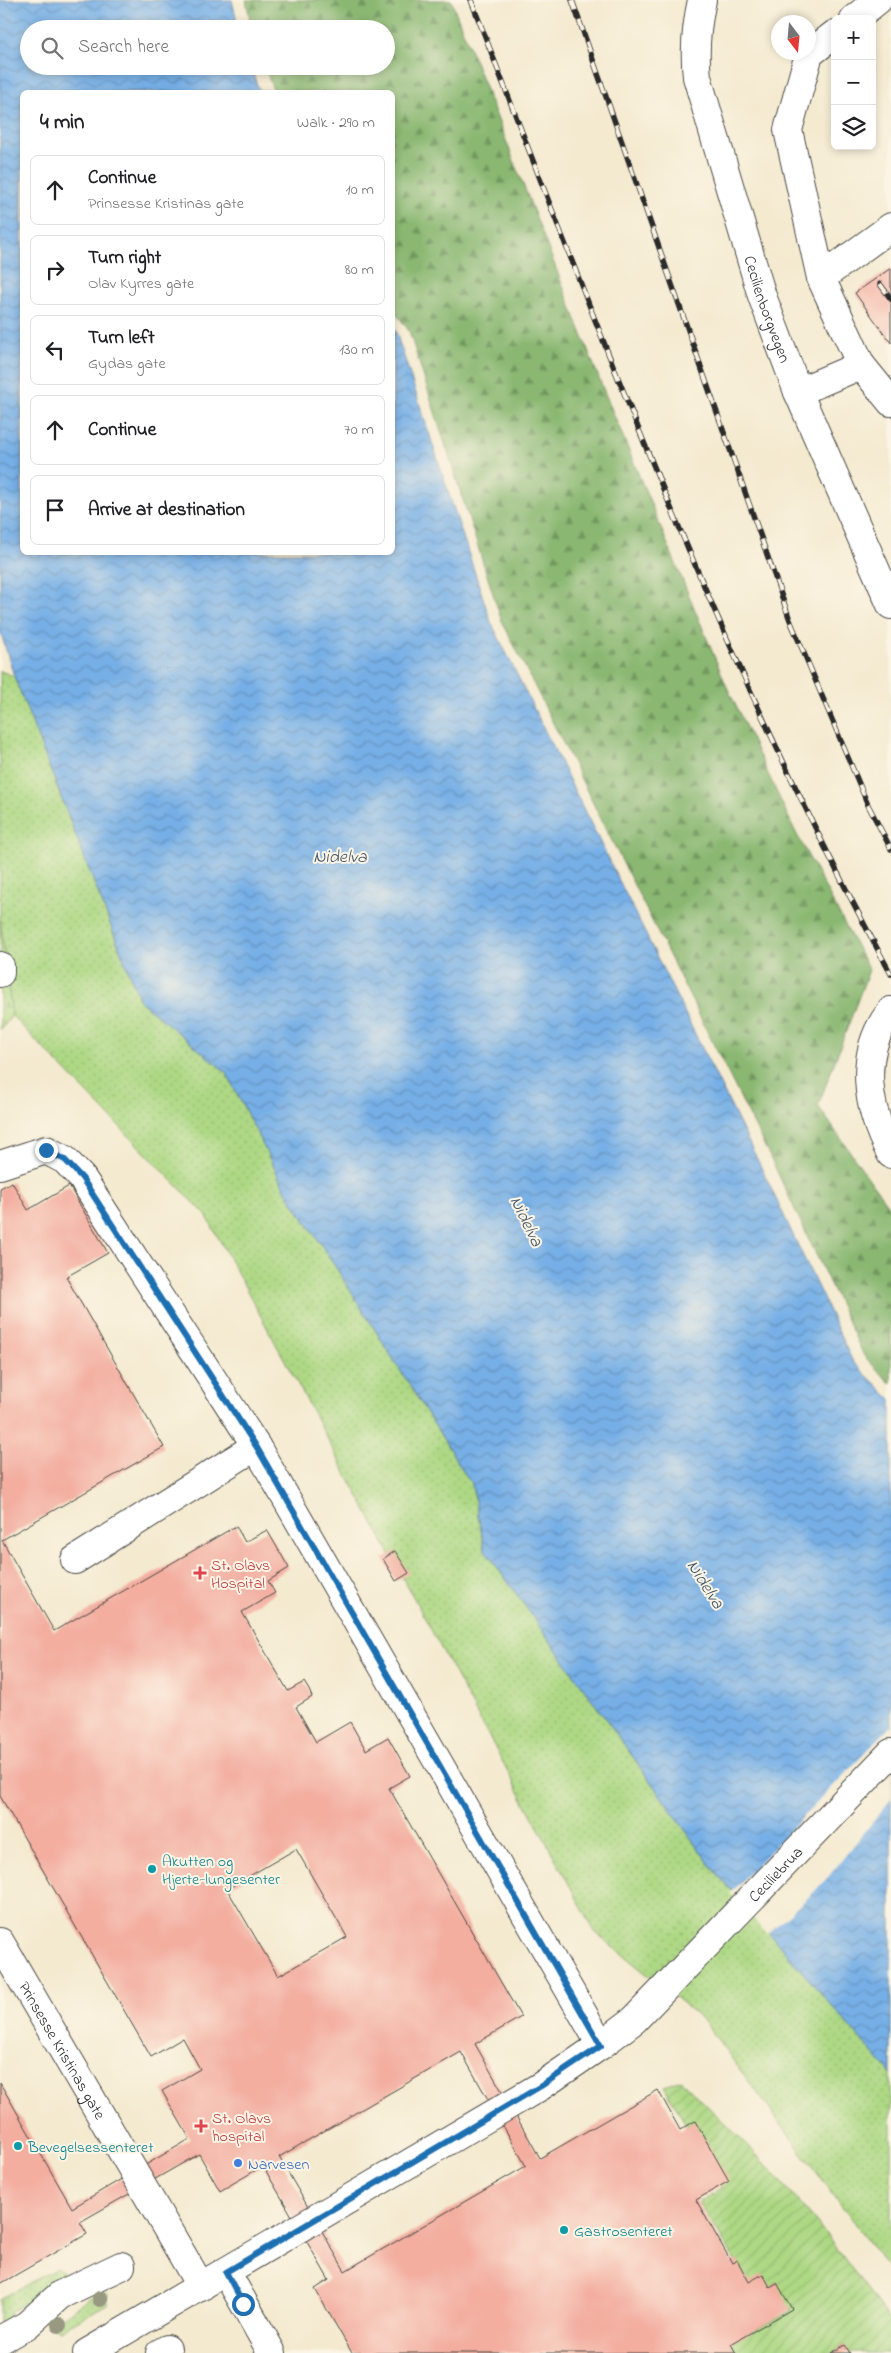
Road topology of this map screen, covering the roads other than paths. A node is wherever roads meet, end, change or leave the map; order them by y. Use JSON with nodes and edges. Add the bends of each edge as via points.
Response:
{"nodes":[{"id":1,"x":702,"y":0,"type":"edge"},
{"id":2,"x":882,"y":6,"type":"edge"},
{"id":3,"x":863,"y":15,"type":"edge"},
{"id":4,"x":831,"y":37,"type":"edge"},
{"id":5,"x":891,"y":227,"type":"edge"},
{"id":6,"x":821,"y":278,"type":"junction"},
{"id":7,"x":861,"y":365,"type":"junction"},
{"id":8,"x":798,"y":392,"type":"junction"},
{"id":9,"x":891,"y":402,"type":"edge"},
{"id":10,"x":891,"y":605,"type":"edge"},
{"id":11,"x":0,"y":966,"type":"edge"},
{"id":12,"x":0,"y":973,"type":"edge"},
{"id":13,"x":891,"y":1011,"type":"edge"},
{"id":14,"x":891,"y":1154,"type":"edge"},
{"id":15,"x":0,"y":1165,"type":"edge"},
{"id":16,"x":256,"y":1446,"type":"junction"},
{"id":17,"x":75,"y":1560,"type":"dead end"},
{"id":18,"x":891,"y":1753,"type":"edge"},
{"id":19,"x":0,"y":1942,"type":"edge"},
{"id":20,"x":601,"y":2046,"type":"junction"},
{"id":21,"x":121,"y":2266,"type":"dead end"},
{"id":22,"x":226,"y":2272,"type":"junction"},
{"id":23,"x":201,"y":2287,"type":"junction"},
{"id":24,"x":0,"y":2340,"type":"edge"},
{"id":25,"x":88,"y":2353,"type":"edge"},
{"id":26,"x":272,"y":2353,"type":"edge"}],
"edges":[{"from":1,"to":8,"type":"street","name":"Cecilienborgvegen","via":[[695,36],[697,77],[762,296]]},
{"from":2,"to":3,"type":"street"},
{"from":4,"to":6,"type":"street","via":[[809,54],[788,130]]},
{"from":5,"to":6,"type":"street"},
{"from":6,"to":7,"type":"street"},
{"from":7,"to":8,"type":"street"},
{"from":7,"to":9,"type":"street"},
{"from":8,"to":10,"type":"street","name":"Cecilienborgvegen"},
{"from":11,"to":12,"type":"street"},
{"from":13,"to":14,"type":"street","via":[[876,1037],[868,1074],[874,1116]]},
{"from":15,"to":16,"type":"street","via":[[46,1150],[65,1160],[82,1178]]},
{"from":16,"to":17,"type":"street"},
{"from":16,"to":20,"type":"street"},
{"from":18,"to":20,"type":"street","name":"Ceciliebrua","via":[[634,2020]]},
{"from":19,"to":23,"type":"street","name":"Prinsesse Kristinas gate"},
{"from":20,"to":22,"type":"street","name":"Ceciliebrua","via":[[541,2086]]},
{"from":21,"to":24,"type":"street","via":[[60,2295],[27,2325]]},
{"from":22,"to":23,"type":"street","name":"Ceciliebrua"},
{"from":22,"to":26,"type":"street"},
{"from":23,"to":25,"type":"street","name":"Ceciliebrua"}]}
